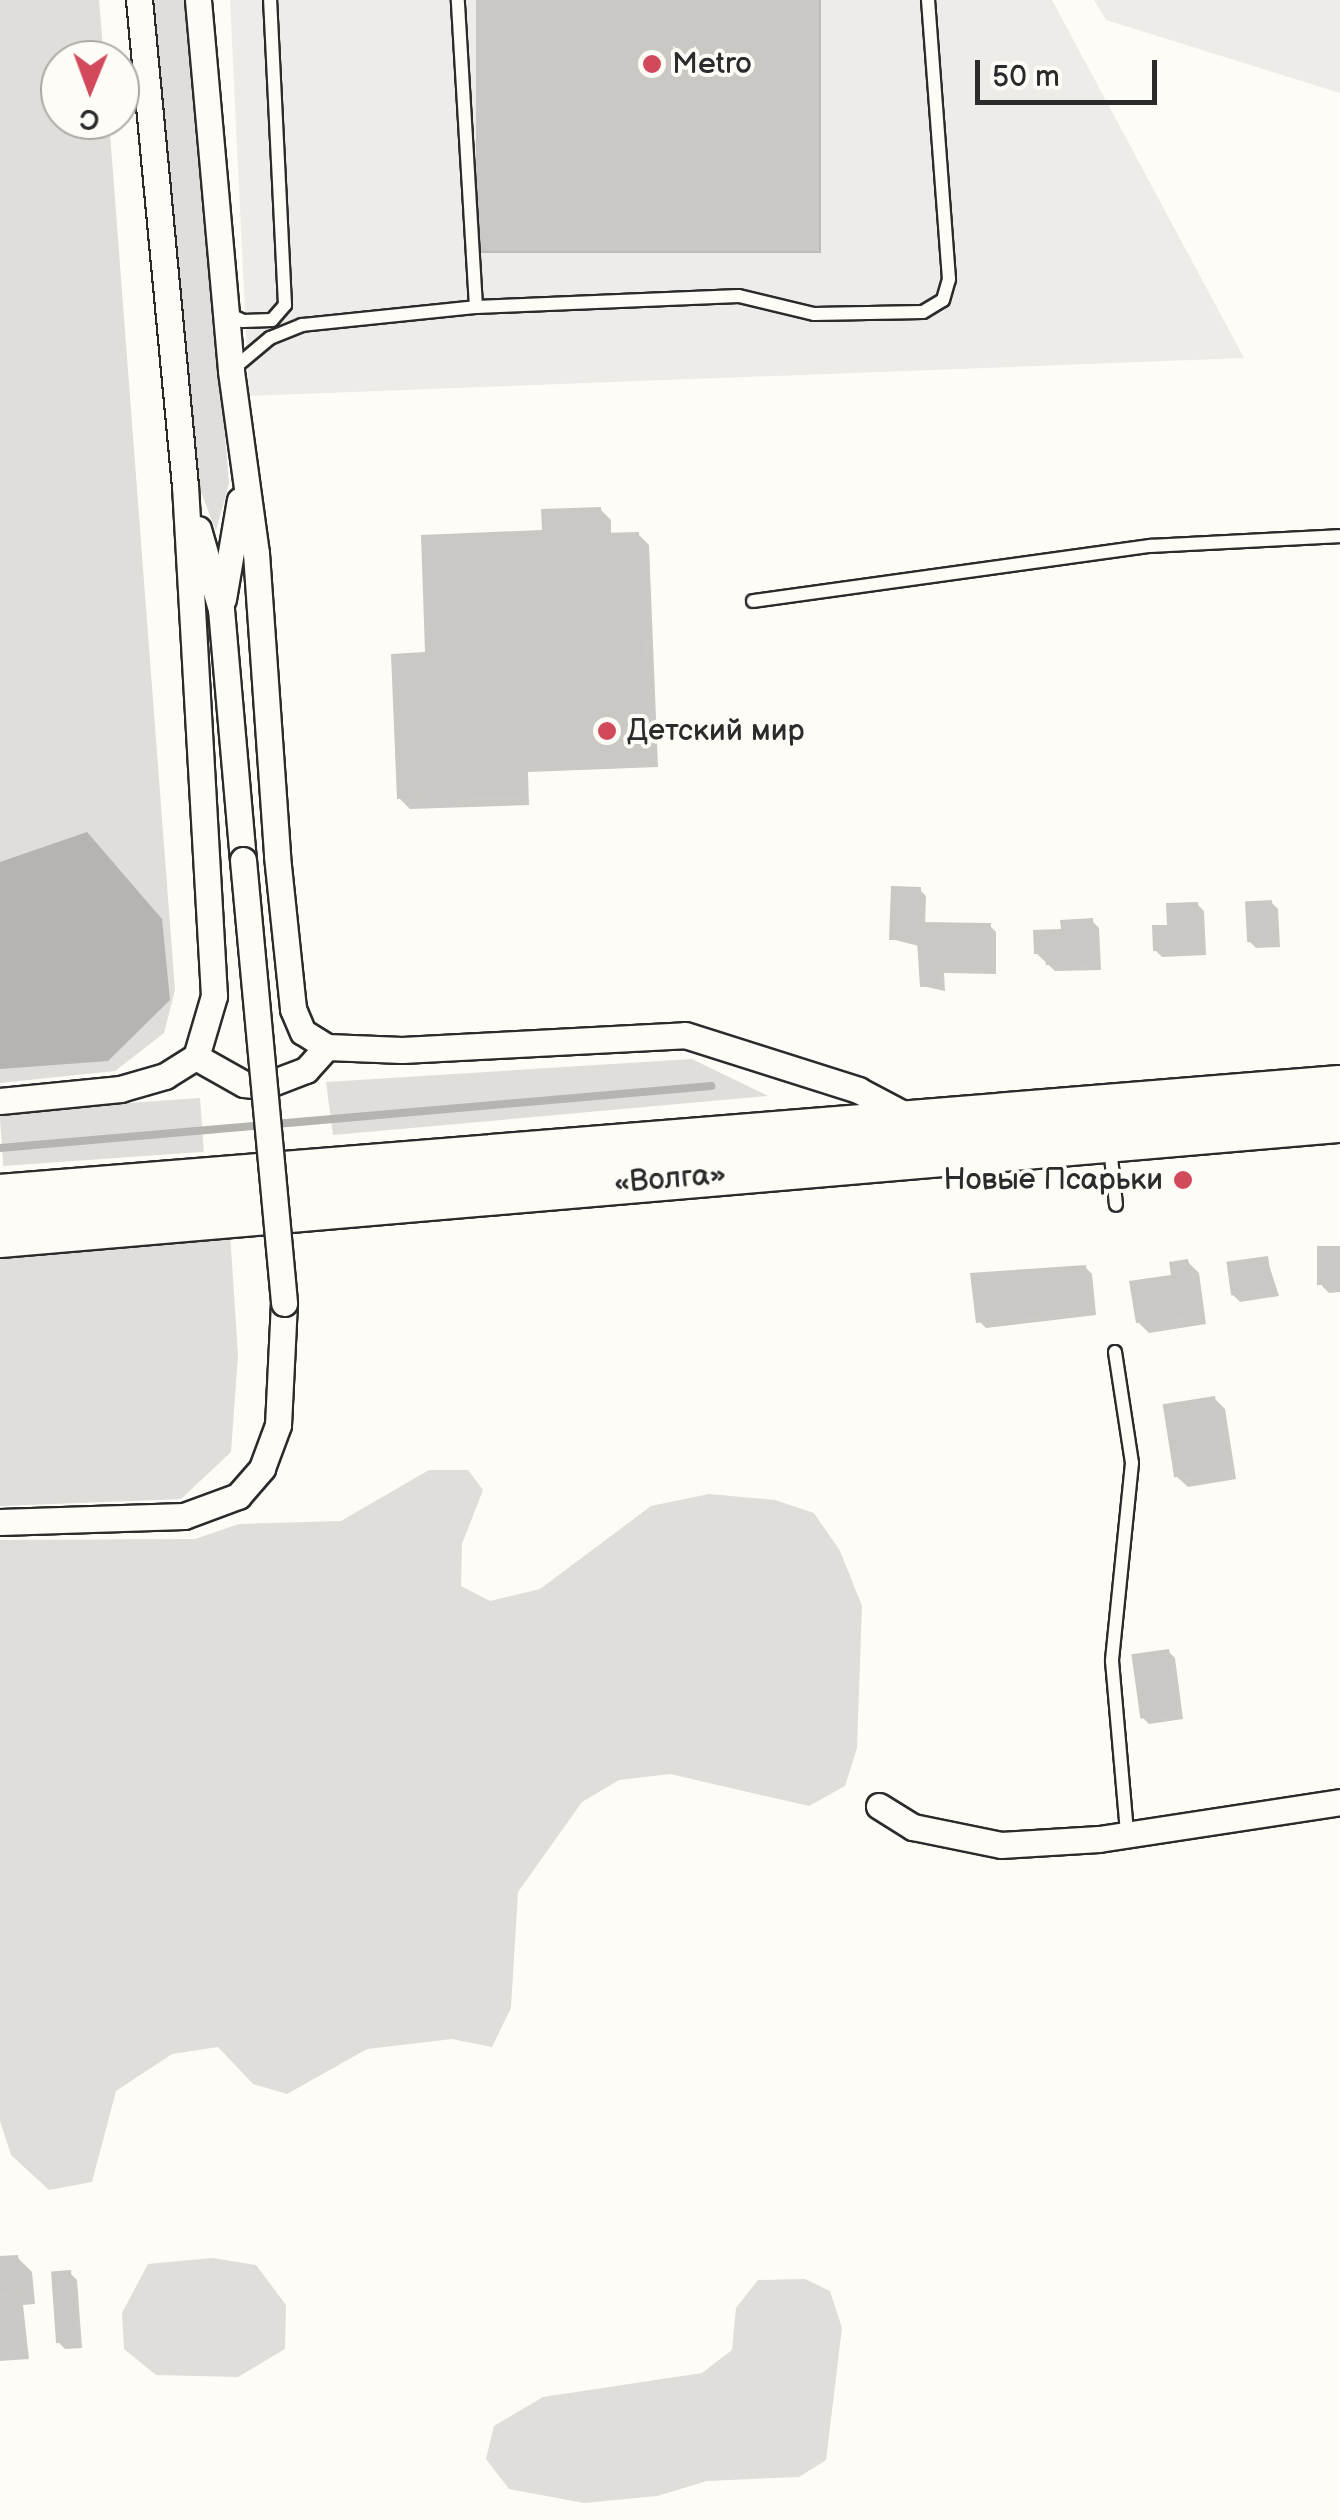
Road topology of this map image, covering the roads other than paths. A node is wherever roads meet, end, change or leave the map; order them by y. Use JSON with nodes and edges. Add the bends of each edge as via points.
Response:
{"nodes":[{"id":1,"x":138,"y":0,"type":"edge"},
{"id":2,"x":198,"y":0,"type":"edge"},
{"id":3,"x":270,"y":0,"type":"edge"},
{"id":4,"x":458,"y":0,"type":"edge"},
{"id":5,"x":928,"y":0,"type":"edge"},
{"id":6,"x":476,"y":307,"type":"junction"},
{"id":7,"x":226,"y":314,"type":"junction"},
{"id":8,"x":231,"y":371,"type":"junction"},
{"id":9,"x":243,"y":481,"type":"junction"},
{"id":10,"x":185,"y":486,"type":"junction"},
{"id":11,"x":1340,"y":536,"type":"edge"},
{"id":12,"x":752,"y":601,"type":"dead end"},
{"id":13,"x":221,"y":609,"type":"junction"},
{"id":14,"x":327,"y":1047,"type":"junction"},
{"id":15,"x":196,"y":1058,"type":"junction"},
{"id":16,"x":1340,"y":1086,"type":"edge"},
{"id":17,"x":0,"y":1101,"type":"edge"},
{"id":18,"x":1340,"y":1121,"type":"edge"},
{"id":19,"x":920,"y":1123,"type":"junction"},
{"id":20,"x":1109,"y":1141,"type":"junction"},
{"id":21,"x":0,"y":1196,"type":"edge"},
{"id":22,"x":1116,"y":1205,"type":"dead end"},
{"id":23,"x":0,"y":1236,"type":"edge"},
{"id":24,"x":1116,"y":1352,"type":"dead end"},
{"id":25,"x":0,"y":1522,"type":"edge"},
{"id":26,"x":1340,"y":1802,"type":"edge"},
{"id":27,"x":878,"y":1806,"type":"dead end"},
{"id":28,"x":1127,"y":1833,"type":"junction"}],
"edges":[{"from":1,"to":10,"type":"street"},
{"from":2,"to":7,"type":"street"},
{"from":3,"to":7,"type":"lane","via":[[285,305],[272,320],[243,322]]},
{"from":4,"to":6,"type":"lane"},
{"from":5,"to":6,"type":"lane","via":[[950,279],[943,300],[923,312],[814,314],[739,296]]},
{"from":6,"to":8,"type":"lane","via":[[302,325],[270,338]]},
{"from":7,"to":8,"type":"street"},
{"from":8,"to":9,"type":"street"},
{"from":9,"to":13,"type":"street"},
{"from":9,"to":14,"type":"street","via":[[256,553],[293,1008],[303,1032]]},
{"from":10,"to":13,"type":"street"},
{"from":10,"to":15,"type":"street","via":[[214,996]]},
{"from":11,"to":12,"type":"lane","via":[[1151,546]]},
{"from":13,"to":25,"type":"street","bridge":true,"via":[[284,1303],[278,1425],[262,1468],[238,1496],[184,1516]]},
{"from":14,"to":15,"type":"street","via":[[306,1070],[264,1086],[244,1084]]},
{"from":14,"to":19,"type":"street","via":[[402,1050],[685,1035],[858,1090]]},
{"from":15,"to":17,"type":"street","via":[[145,1084]]},
{"from":16,"to":19,"type":"highway","name":"«Волга»"},
{"from":18,"to":20,"type":"highway","name":"«Волга»"},
{"from":19,"to":21,"type":"highway","name":"«Волга»"},
{"from":20,"to":22,"type":"lane"},
{"from":20,"to":23,"type":"highway","name":"«Волга»"},
{"from":24,"to":28,"type":"lane","via":[[1132,1462],[1112,1660]]},
{"from":26,"to":28,"type":"street"},
{"from":27,"to":28,"type":"street","via":[[912,1827],[971,1842]]}]}
